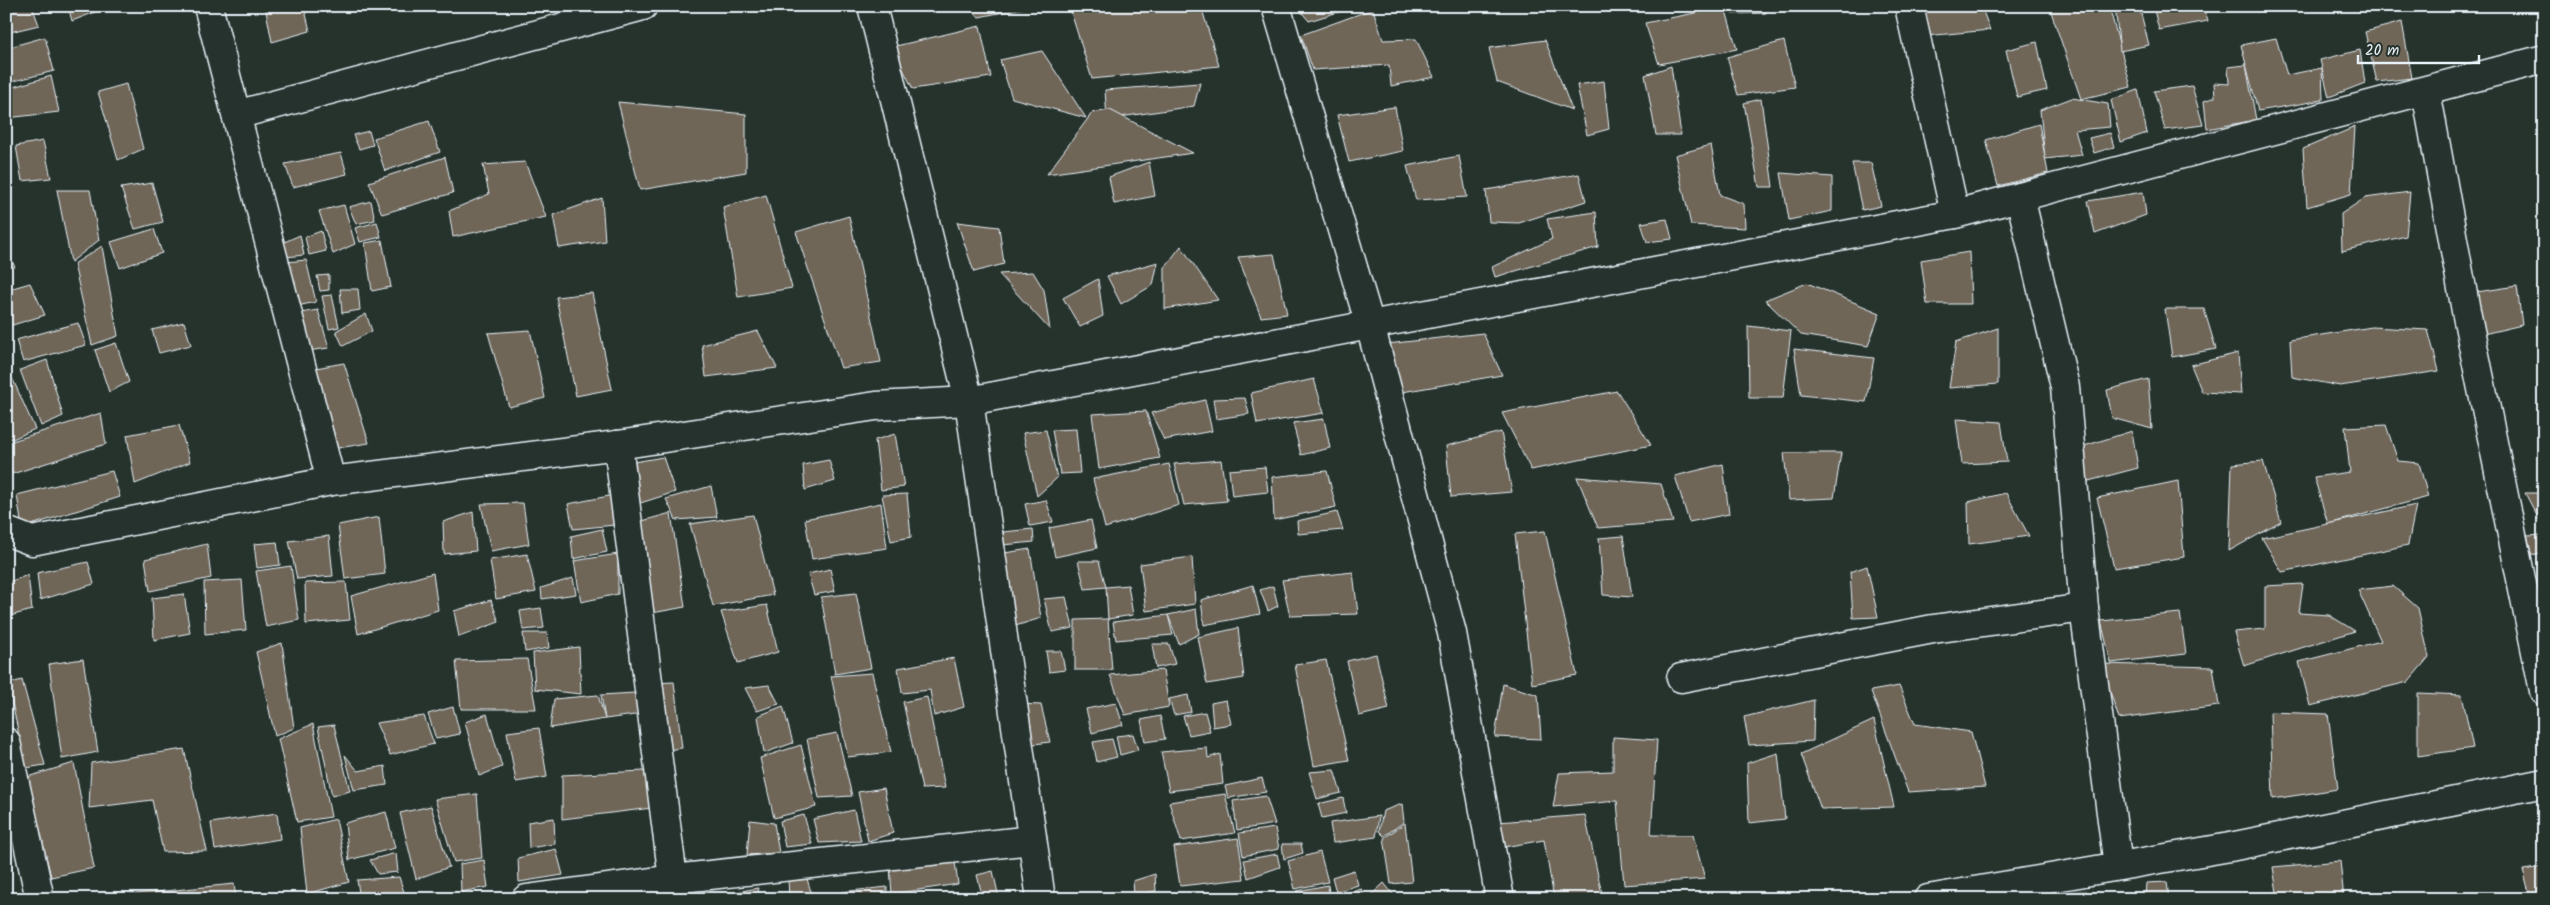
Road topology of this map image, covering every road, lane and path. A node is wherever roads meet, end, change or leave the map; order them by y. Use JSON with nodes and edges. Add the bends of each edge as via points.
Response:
{"nodes":[{"id":1,"x":208,"y":6,"type":"edge"},
{"id":2,"x":643,"y":6,"type":"edge"},
{"id":3,"x":872,"y":6,"type":"edge"},
{"id":4,"x":1276,"y":6,"type":"edge"},
{"id":5,"x":1909,"y":6,"type":"edge"},
{"id":6,"x":2544,"y":59,"type":"edge"},
{"id":7,"x":2426,"y":91,"type":"junction"},
{"id":8,"x":236,"y":115,"type":"junction"},
{"id":9,"x":2020,"y":197,"type":"junction"},
{"id":10,"x":1955,"y":214,"type":"junction"},
{"id":11,"x":1370,"y":325,"type":"junction"},
{"id":12,"x":969,"y":401,"type":"junction"},
{"id":13,"x":618,"y":445,"type":"junction"},
{"id":14,"x":331,"y":481,"type":"junction"},
{"id":15,"x":6,"y":531,"type":"edge"},
{"id":16,"x":2084,"y":608,"type":"junction"},
{"id":17,"x":1681,"y":678,"type":"dead end"},
{"id":18,"x":2544,"y":691,"type":"edge"},
{"id":19,"x":6,"y":742,"type":"edge"},
{"id":20,"x":2544,"y":783,"type":"edge"},
{"id":21,"x":1032,"y":840,"type":"junction"},
{"id":22,"x":2118,"y":866,"type":"junction"},
{"id":23,"x":673,"y":880,"type":"junction"},
{"id":24,"x":2019,"y":891,"type":"edge"},
{"id":25,"x":40,"y":899,"type":"edge"},
{"id":26,"x":526,"y":899,"type":"edge"},
{"id":27,"x":1041,"y":899,"type":"edge"},
{"id":28,"x":1500,"y":899,"type":"edge"},
{"id":29,"x":1928,"y":899,"type":"edge"}],
"edges":[{"from":1,"to":8,"type":"street"},
{"from":2,"to":8,"type":"street"},
{"from":3,"to":12,"type":"street"},
{"from":4,"to":11,"type":"street"},
{"from":5,"to":10,"type":"street"},
{"from":6,"to":7,"type":"street"},
{"from":7,"to":9,"type":"street"},
{"from":7,"to":18,"type":"street","via":[[2466,312]]},
{"from":8,"to":14,"type":"street"},
{"from":9,"to":10,"type":"street"},
{"from":9,"to":16,"type":"street","via":[[2065,387]]},
{"from":10,"to":11,"type":"street"},
{"from":11,"to":12,"type":"street"},
{"from":11,"to":28,"type":"street","via":[[1452,633]]},
{"from":12,"to":13,"type":"street","via":[[876,406]]},
{"from":12,"to":21,"type":"street"},
{"from":13,"to":14,"type":"street"},
{"from":13,"to":23,"type":"street"},
{"from":14,"to":15,"type":"street","via":[[32,541]]},
{"from":16,"to":17,"type":"street","via":[[1933,629]]},
{"from":16,"to":22,"type":"street"},
{"from":19,"to":25,"type":"street"},
{"from":20,"to":22,"type":"street","via":[[2230,847]]},
{"from":21,"to":23,"type":"street"},
{"from":21,"to":27,"type":"street"},
{"from":22,"to":24,"type":"street"},
{"from":23,"to":26,"type":"street"},
{"from":24,"to":29,"type":"street"}]}
